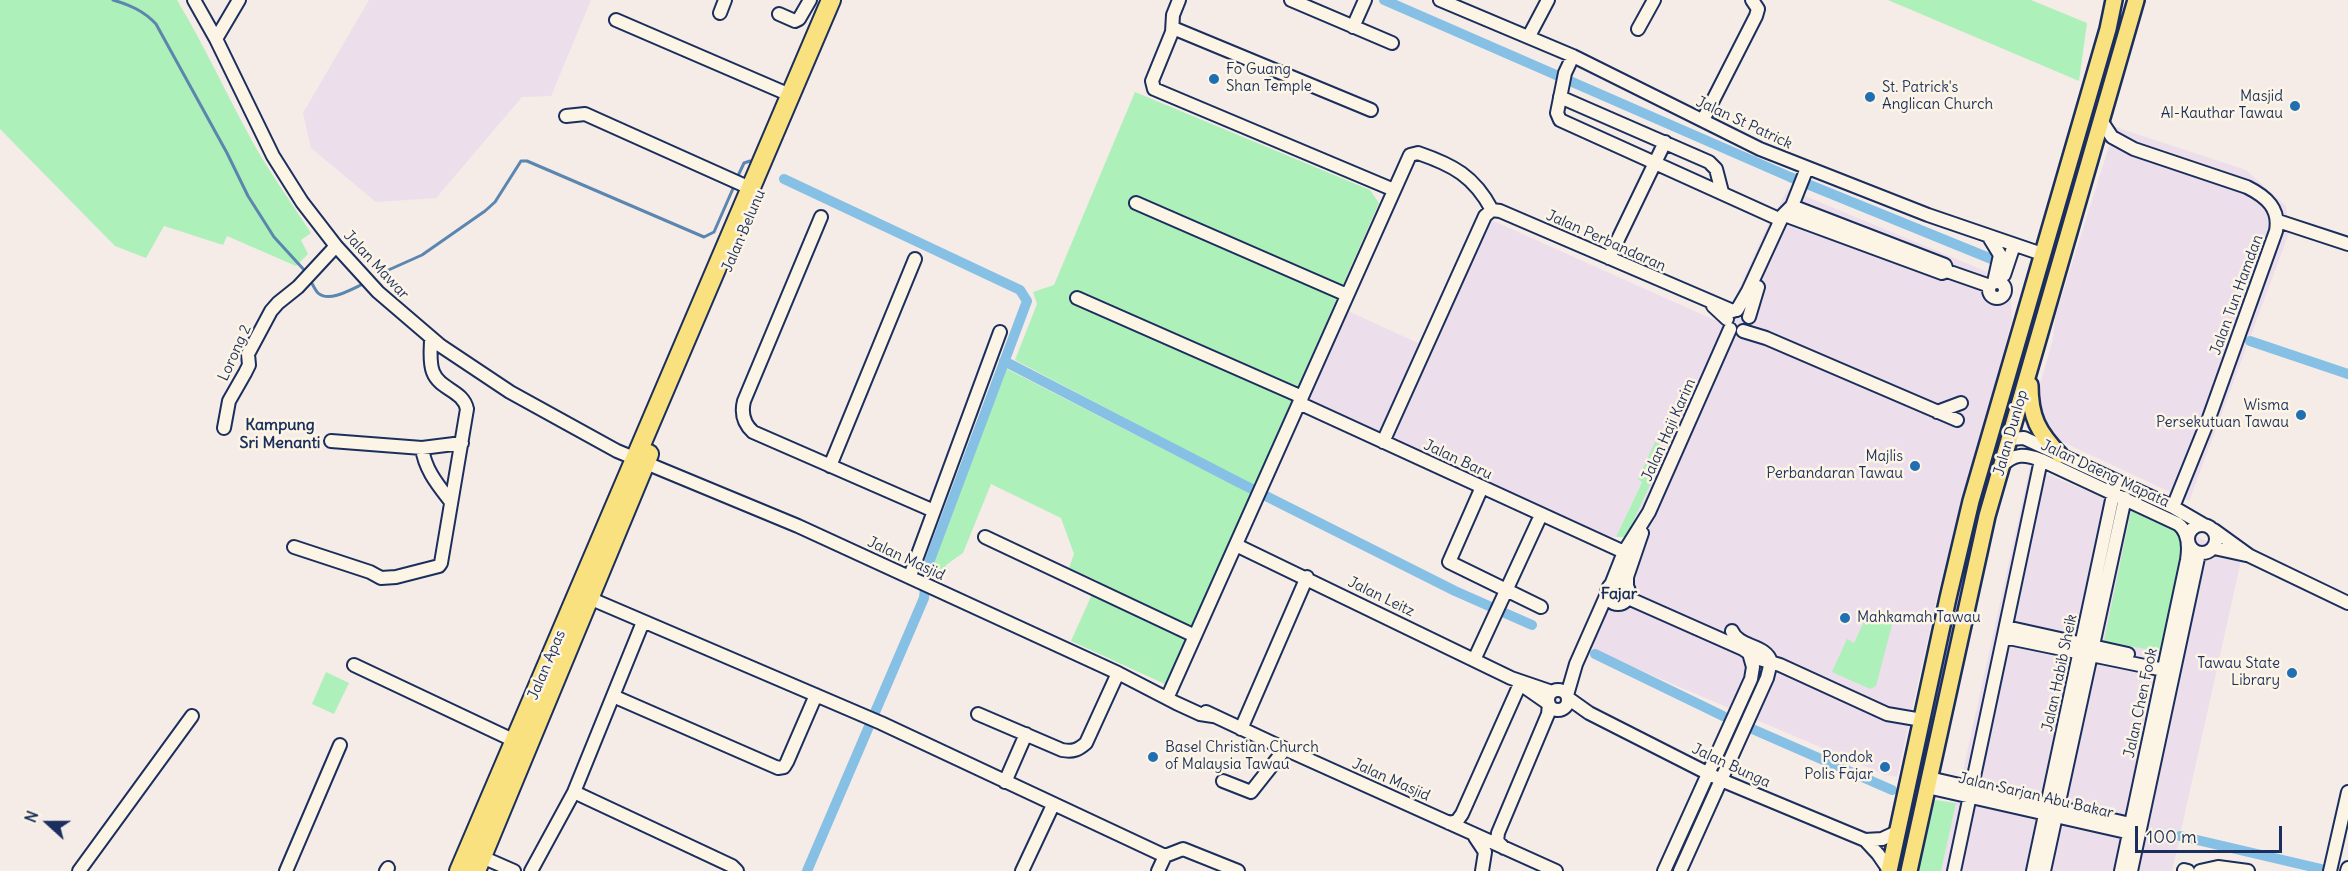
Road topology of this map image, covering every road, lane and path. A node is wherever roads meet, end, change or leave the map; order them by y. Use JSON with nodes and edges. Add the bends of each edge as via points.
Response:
{"nodes":[{"id":1,"x":194,"y":0,"type":"edge"},
{"id":2,"x":239,"y":0,"type":"edge"},
{"id":3,"x":725,"y":0,"type":"edge"},
{"id":4,"x":810,"y":0,"type":"edge"},
{"id":5,"x":831,"y":0,"type":"edge"},
{"id":6,"x":843,"y":0,"type":"edge"},
{"id":7,"x":1179,"y":0,"type":"edge"},
{"id":8,"x":1291,"y":0,"type":"edge"},
{"id":9,"x":1365,"y":0,"type":"edge"},
{"id":10,"x":1440,"y":0,"type":"edge"},
{"id":11,"x":1548,"y":0,"type":"edge"},
{"id":12,"x":1654,"y":0,"type":"edge"},
{"id":13,"x":1752,"y":0,"type":"edge"},
{"id":14,"x":2114,"y":0,"type":"edge"},
{"id":15,"x":2136,"y":0,"type":"edge"},
{"id":16,"x":720,"y":13,"type":"dead end"},
{"id":17,"x":778,"y":14,"type":"dead end"},
{"id":18,"x":616,"y":20,"type":"dead end"},
{"id":19,"x":1353,"y":27,"type":"junction"},
{"id":20,"x":1173,"y":28,"type":"junction"},
{"id":21,"x":1638,"y":29,"type":"dead end"},
{"id":22,"x":1529,"y":36,"type":"junction"},
{"id":23,"x":216,"y":39,"type":"junction"},
{"id":24,"x":1392,"y":43,"type":"dead end"},
{"id":25,"x":1573,"y":56,"type":"junction"},
{"id":26,"x":790,"y":95,"type":"junction"},
{"id":27,"x":1560,"y":97,"type":"junction"},
{"id":28,"x":1371,"y":110,"type":"dead end"},
{"id":29,"x":566,"y":116,"type":"dead end"},
{"id":30,"x":1703,"y":120,"type":"junction"},
{"id":31,"x":2102,"y":122,"type":"junction"},
{"id":32,"x":1665,"y":142,"type":"junction"},
{"id":33,"x":1655,"y":162,"type":"junction"},
{"id":34,"x":1803,"y":178,"type":"junction"},
{"id":35,"x":741,"y":184,"type":"junction"},
{"id":36,"x":1394,"y":190,"type":"junction"},
{"id":37,"x":1722,"y":192,"type":"junction"},
{"id":38,"x":1136,"y":203,"type":"dead end"},
{"id":39,"x":1492,"y":210,"type":"junction"},
{"id":40,"x":2074,"y":214,"type":"junction"},
{"id":41,"x":1794,"y":215,"type":"junction"},
{"id":42,"x":821,"y":217,"type":"dead end"},
{"id":43,"x":2278,"y":221,"type":"junction"},
{"id":44,"x":1988,"y":236,"type":"junction"},
{"id":45,"x":2348,"y":244,"type":"edge"},
{"id":46,"x":2014,"y":245,"type":"junction"},
{"id":47,"x":336,"y":246,"type":"junction"},
{"id":48,"x":2042,"y":254,"type":"junction"},
{"id":49,"x":1609,"y":258,"type":"junction"},
{"id":50,"x":915,"y":259,"type":"dead end"},
{"id":51,"x":1996,"y":284,"type":"junction"},
{"id":52,"x":1347,"y":295,"type":"junction"},
{"id":53,"x":1077,"y":298,"type":"dead end"},
{"id":54,"x":1738,"y":321,"type":"junction"},
{"id":55,"x":1000,"y":333,"type":"dead end"},
{"id":56,"x":431,"y":339,"type":"junction"},
{"id":57,"x":2031,"y":364,"type":"junction"},
{"id":58,"x":1300,"y":400,"type":"junction"},
{"id":59,"x":1961,"y":403,"type":"dead end"},
{"id":60,"x":1937,"y":412,"type":"junction"},
{"id":61,"x":1957,"y":420,"type":"dead end"},
{"id":62,"x":224,"y":428,"type":"dead end"},
{"id":63,"x":2009,"y":439,"type":"junction"},
{"id":64,"x":331,"y":441,"type":"dead end"},
{"id":65,"x":1383,"y":442,"type":"junction"},
{"id":66,"x":462,"y":443,"type":"junction"},
{"id":67,"x":422,"y":448,"type":"junction"},
{"id":68,"x":2060,"y":455,"type":"junction"},
{"id":69,"x":640,"y":460,"type":"junction"},
{"id":70,"x":2041,"y":460,"type":"junction"},
{"id":71,"x":830,"y":466,"type":"junction"},
{"id":72,"x":2002,"y":466,"type":"junction"},
{"id":73,"x":1482,"y":487,"type":"junction"},
{"id":74,"x":2118,"y":491,"type":"junction"},
{"id":75,"x":1971,"y":501,"type":"junction"},
{"id":76,"x":451,"y":502,"type":"junction"},
{"id":77,"x":2173,"y":507,"type":"junction"},
{"id":78,"x":934,"y":511,"type":"junction"},
{"id":79,"x":1649,"y":512,"type":"junction"},
{"id":80,"x":1541,"y":515,"type":"junction"},
{"id":81,"x":2209,"y":528,"type":"junction"},
{"id":82,"x":985,"y":537,"type":"dead end"},
{"id":83,"x":2188,"y":542,"type":"junction"},
{"id":84,"x":1605,"y":544,"type":"junction"},
{"id":85,"x":1236,"y":545,"type":"junction"},
{"id":86,"x":294,"y":547,"type":"dead end"},
{"id":87,"x":2214,"y":548,"type":"junction"},
{"id":88,"x":1624,"y":552,"type":"junction"},
{"id":89,"x":2199,"y":553,"type":"junction"},
{"id":90,"x":2250,"y":556,"type":"junction"},
{"id":91,"x":1624,"y":568,"type":"junction"},
{"id":92,"x":913,"y":578,"type":"junction"},
{"id":93,"x":1307,"y":578,"type":"junction"},
{"id":94,"x":1609,"y":590,"type":"junction"},
{"id":95,"x":1506,"y":591,"type":"junction"},
{"id":96,"x":1625,"y":596,"type":"junction"},
{"id":97,"x":589,"y":598,"type":"junction"},
{"id":98,"x":2347,"y":602,"type":"edge"},
{"id":99,"x":1541,"y":607,"type":"dead end"},
{"id":100,"x":1596,"y":619,"type":"junction"},
{"id":101,"x":643,"y":622,"type":"junction"},
{"id":102,"x":1732,"y":631,"type":"dead end"},
{"id":103,"x":2005,"y":632,"type":"junction"},
{"id":104,"x":1195,"y":636,"type":"junction"},
{"id":105,"x":2086,"y":650,"type":"junction"},
{"id":106,"x":1749,"y":653,"type":"junction"},
{"id":107,"x":1474,"y":660,"type":"junction"},
{"id":108,"x":354,"y":665,"type":"dead end"},
{"id":109,"x":1770,"y":666,"type":"junction"},
{"id":110,"x":2169,"y":667,"type":"junction"},
{"id":111,"x":1118,"y":673,"type":"junction"},
{"id":112,"x":1515,"y":681,"type":"junction"},
{"id":113,"x":1150,"y":689,"type":"junction"},
{"id":114,"x":1169,"y":694,"type":"junction"},
{"id":115,"x":816,"y":695,"type":"junction"},
{"id":116,"x":614,"y":696,"type":"junction"},
{"id":117,"x":1559,"y":700,"type":"junction"},
{"id":118,"x":978,"y":714,"type":"dead end"},
{"id":119,"x":192,"y":716,"type":"dead end"},
{"id":120,"x":1213,"y":716,"type":"junction"},
{"id":121,"x":1922,"y":720,"type":"junction"},
{"id":122,"x":1241,"y":729,"type":"junction"},
{"id":123,"x":1026,"y":734,"type":"junction"},
{"id":124,"x":515,"y":741,"type":"junction"},
{"id":125,"x":340,"y":745,"type":"dead end"},
{"id":126,"x":1285,"y":749,"type":"junction"},
{"id":127,"x":1708,"y":773,"type":"junction"},
{"id":128,"x":1721,"y":780,"type":"junction"},
{"id":129,"x":1223,"y":781,"type":"dead end"},
{"id":130,"x":1005,"y":782,"type":"junction"},
{"id":131,"x":1928,"y":782,"type":"junction"},
{"id":132,"x":574,"y":792,"type":"junction"},
{"id":133,"x":1971,"y":792,"type":"junction"},
{"id":134,"x":2348,"y":792,"type":"edge"},
{"id":135,"x":1053,"y":805,"type":"junction"},
{"id":136,"x":2051,"y":810,"type":"junction"},
{"id":137,"x":1449,"y":823,"type":"junction"},
{"id":138,"x":2135,"y":829,"type":"junction"},
{"id":139,"x":1897,"y":832,"type":"junction"},
{"id":140,"x":1472,"y":834,"type":"junction"},
{"id":141,"x":1865,"y":840,"type":"junction"},
{"id":142,"x":1504,"y":848,"type":"junction"},
{"id":143,"x":1165,"y":856,"type":"junction"},
{"id":144,"x":1530,"y":866,"type":"edge"},
{"id":145,"x":473,"y":868,"type":"edge"},
{"id":146,"x":1233,"y":869,"type":"edge"},
{"id":147,"x":2330,"y":869,"type":"edge"},
{"id":148,"x":1889,"y":870,"type":"edge"},
{"id":149,"x":79,"y":871,"type":"edge"},
{"id":150,"x":286,"y":871,"type":"edge"},
{"id":151,"x":514,"y":871,"type":"edge"},
{"id":152,"x":531,"y":871,"type":"edge"},
{"id":153,"x":737,"y":871,"type":"edge"},
{"id":154,"x":1022,"y":871,"type":"edge"},
{"id":155,"x":1158,"y":871,"type":"edge"},
{"id":156,"x":1482,"y":871,"type":"edge"},
{"id":157,"x":1556,"y":871,"type":"edge"},
{"id":158,"x":1664,"y":871,"type":"edge"},
{"id":159,"x":1680,"y":871,"type":"edge"},
{"id":160,"x":1909,"y":871,"type":"edge"},
{"id":161,"x":1954,"y":871,"type":"edge"},
{"id":162,"x":2033,"y":871,"type":"edge"},
{"id":163,"x":2044,"y":871,"type":"edge"},
{"id":164,"x":2121,"y":871,"type":"edge"},
{"id":165,"x":2131,"y":871,"type":"edge"},
{"id":166,"x":2200,"y":871,"type":"edge"},
{"id":167,"x":2248,"y":871,"type":"edge"}],
"edges":[{"from":1,"to":23,"type":"street","name":"Jalan Mawar"},
{"from":2,"to":23,"type":"street"},
{"from":3,"to":16,"type":"street"},
{"from":4,"to":17,"type":"street","via":[[795,21]]},
{"from":5,"to":26,"type":"highway","name":"Jalan Belunu"},
{"from":6,"to":69,"type":"highway","name":"Jalan Belunu"},
{"from":7,"to":20,"type":"street"},
{"from":8,"to":19,"type":"street"},
{"from":9,"to":19,"type":"street"},
{"from":10,"to":22,"type":"street","name":"Jalan St Patrick"},
{"from":11,"to":22,"type":"street"},
{"from":12,"to":21,"type":"street"},
{"from":13,"to":30,"type":"street","via":[[1758,9],[1756,16]]},
{"from":14,"to":48,"type":"main road","name":"Jalan Dunlop"},
{"from":15,"to":31,"type":"main road","name":"Jalan Dunlop"},
{"from":18,"to":26,"type":"street"},
{"from":19,"to":24,"type":"street"},
{"from":20,"to":28,"type":"street"},
{"from":20,"to":36,"type":"street","via":[[1152,81],[1154,89]]},
{"from":22,"to":25,"type":"street","name":"Jalan St Patrick"},
{"from":23,"to":47,"type":"street","name":"Jalan Mawar","via":[[273,156]]},
{"from":25,"to":27,"type":"street"},
{"from":25,"to":30,"type":"street","name":"Jalan St Patrick"},
{"from":26,"to":35,"type":"highway","name":"Jalan Belunu"},
{"from":27,"to":32,"type":"street"},
{"from":27,"to":33,"type":"street","via":[[1560,120]]},
{"from":29,"to":35,"type":"street","via":[[585,114]]},
{"from":30,"to":34,"type":"street","name":"Jalan St Patrick","via":[[1760,149]]},
{"from":31,"to":40,"type":"main road","name":"Jalan Dunlop"},
{"from":31,"to":43,"type":"street","name":"Jalan Tun Hamdan","via":[[2112,137],[2122,143],[2260,194],[2269,200]]},
{"from":32,"to":33,"type":"street"},
{"from":32,"to":37,"type":"street","via":[[1714,164]]},
{"from":33,"to":37,"type":"street"},
{"from":33,"to":49,"type":"street"},
{"from":34,"to":41,"type":"street"},
{"from":34,"to":44,"type":"street","name":"Jalan St Patrick"},
{"from":35,"to":69,"type":"highway","name":"Jalan Belunu"},
{"from":36,"to":39,"type":"street","via":[[1410,155],[1418,153],[1458,169]]},
{"from":36,"to":52,"type":"street"},
{"from":37,"to":41,"type":"street"},
{"from":38,"to":52,"type":"street"},
{"from":39,"to":49,"type":"street","name":"Jalan Perbandaran"},
{"from":39,"to":65,"type":"street","via":[[1479,228]]},
{"from":40,"to":48,"type":"main road","via":[[2060,239]]},
{"from":40,"to":57,"type":"main road","name":"Jalan Dunlop"},
{"from":41,"to":51,"type":"street","via":[[1942,273]]},
{"from":41,"to":54,"type":"street"},
{"from":42,"to":71,"type":"street","via":[[742,408],[744,421],[753,432]]},
{"from":43,"to":45,"type":"street"},
{"from":43,"to":77,"type":"street","name":"Jalan Tun Hamdan","via":[[2209,418]]},
{"from":44,"to":46,"type":"street","name":"Jalan St Patrick"},
{"from":44,"to":51,"type":"street","via":[[2000,255]]},
{"from":46,"to":48,"type":"street","name":"Jalan St Patrick"},
{"from":46,"to":51,"type":"street"},
{"from":47,"to":56,"type":"street","name":"Jalan Mawar","via":[[378,292]]},
{"from":47,"to":62,"type":"street","name":"Lorong 2","via":[[278,303],[258,334],[248,354],[249,365],[229,401]]},
{"from":48,"to":75,"type":"main road","name":"Jalan Dunlop"},
{"from":49,"to":54,"type":"street","name":"Jalan Perbandaran","via":[[1707,301]]},
{"from":50,"to":71,"type":"street"},
{"from":52,"to":58,"type":"street"},
{"from":53,"to":58,"type":"street","name":"Jalan Baru"},
{"from":54,"to":60,"type":"street","name":"Jalan Perbandaran","via":[[1766,338]]},
{"from":54,"to":79,"type":"street","name":"Jalan Haji Karim","via":[[1716,361]]},
{"from":55,"to":78,"type":"street"},
{"from":56,"to":66,"type":"street","via":[[433,372],[441,384],[466,404]]},
{"from":56,"to":69,"type":"street","name":"Jalan Mawar","via":[[538,408],[592,439]]},
{"from":57,"to":63,"type":"main road","name":"Jalan Dunlop"},
{"from":57,"to":68,"type":"main road","via":[[2033,417]]},
{"from":58,"to":65,"type":"street","name":"Jalan Baru"},
{"from":58,"to":85,"type":"street"},
{"from":59,"to":60,"type":"street"},
{"from":60,"to":61,"type":"street","name":"Jalan Perbandaran"},
{"from":63,"to":68,"type":"street","name":"Jalan Daeng Mapata","via":[[2024,438]]},
{"from":63,"to":72,"type":"main road","name":"Jalan Dunlop"},
{"from":63,"to":75,"type":"main road","via":[[1995,447]]},
{"from":64,"to":67,"type":"street"},
{"from":65,"to":73,"type":"street","name":"Jalan Baru"},
{"from":66,"to":67,"type":"street"},
{"from":66,"to":76,"type":"street"},
{"from":67,"to":76,"type":"street","via":[[432,477]]},
{"from":68,"to":74,"type":"street","name":"Jalan Daeng Mapata"},
{"from":69,"to":92,"type":"street","name":"Jalan Masjid"},
{"from":69,"to":97,"type":"highway","name":"Jalan Apas"},
{"from":69,"to":124,"type":"highway","name":"Jalan Apas"},
{"from":70,"to":72,"type":"street","name":"Jalan Daeng Mapata","via":[[2018,456]]},
{"from":70,"to":74,"type":"street","name":"Jalan Daeng Mapata"},
{"from":70,"to":103,"type":"street"},
{"from":71,"to":78,"type":"street"},
{"from":72,"to":131,"type":"main road","name":"Jalan Dunlop"},
{"from":73,"to":80,"type":"street","name":"Jalan Baru"},
{"from":73,"to":95,"type":"street","via":[[1449,562]]},
{"from":74,"to":77,"type":"street","name":"Jalan Daeng Mapata"},
{"from":74,"to":83,"type":"street","name":"Jalan Daeng Mapata","via":[[2178,524]]},
{"from":74,"to":105,"type":"street","name":"Jalan Habib Sheik"},
{"from":75,"to":121,"type":"main road","name":"Jalan Dunlop"},
{"from":76,"to":86,"type":"street","via":[[439,566],[381,578]]},
{"from":77,"to":81,"type":"street","name":"Jalan Daeng Mapata"},
{"from":78,"to":92,"type":"street"},
{"from":79,"to":88,"type":"street"},
{"from":79,"to":91,"type":"street"},
{"from":80,"to":84,"type":"street","name":"Jalan Baru"},
{"from":80,"to":95,"type":"street"},
{"from":81,"to":83,"type":"street","via":[[2192,530]]},
{"from":81,"to":87,"type":"street","via":[[2217,537]]},
{"from":81,"to":90,"type":"street","name":"Jalan Daeng Mapata"},
{"from":82,"to":104,"type":"street"},
{"from":83,"to":89,"type":"street"},
{"from":83,"to":110,"type":"street","name":"Jalan Chen Fook"},
{"from":84,"to":88,"type":"street","name":"Jalan Baru"},
{"from":84,"to":91,"type":"street"},
{"from":85,"to":93,"type":"street","name":"Jalan Leitz"},
{"from":85,"to":104,"type":"street"},
{"from":87,"to":89,"type":"street"},
{"from":87,"to":90,"type":"street"},
{"from":88,"to":91,"type":"street"},
{"from":89,"to":110,"type":"street","name":"Jalan Chen Fook"},
{"from":90,"to":98,"type":"street"},
{"from":91,"to":94,"type":"street"},
{"from":91,"to":96,"type":"street"},
{"from":92,"to":111,"type":"street","name":"Jalan Masjid"},
{"from":93,"to":107,"type":"street","name":"Jalan Leitz"},
{"from":93,"to":122,"type":"street"},
{"from":94,"to":96,"type":"street","via":[[1621,583]]},
{"from":94,"to":96,"type":"street","via":[[1613,603]]},
{"from":94,"to":100,"type":"street"},
{"from":95,"to":99,"type":"street"},
{"from":95,"to":107,"type":"street"},
{"from":96,"to":100,"type":"street"},
{"from":96,"to":106,"type":"street"},
{"from":97,"to":101,"type":"street"},
{"from":97,"to":145,"type":"highway","name":"Jalan Apas"},
{"from":100,"to":117,"type":"street"},
{"from":101,"to":115,"type":"street"},
{"from":101,"to":116,"type":"street"},
{"from":102,"to":109,"type":"street","via":[[1738,640],[1766,653]]},
{"from":103,"to":105,"type":"street"},
{"from":103,"to":133,"type":"street"},
{"from":104,"to":114,"type":"street"},
{"from":105,"to":110,"type":"street"},
{"from":105,"to":136,"type":"street","name":"Jalan Habib Sheik"},
{"from":106,"to":109,"type":"street"},
{"from":106,"to":127,"type":"street","via":[[1751,679]]},
{"from":107,"to":112,"type":"street","name":"Jalan Leitz"},
{"from":108,"to":124,"type":"street"},
{"from":109,"to":121,"type":"street","via":[[1787,667],[1887,714]]},
{"from":109,"to":128,"type":"street"},
{"from":110,"to":138,"type":"street","name":"Jalan Chen Fook"},
{"from":111,"to":113,"type":"street","name":"Jalan Masjid"},
{"from":111,"to":123,"type":"street","via":[[1086,743],[1079,749],[1062,750]]},
{"from":112,"to":117,"type":"street","name":"Jalan Bunga"},
{"from":112,"to":137,"type":"street","via":[[1462,814]]},
{"from":113,"to":114,"type":"street","name":"Jalan Masjid"},
{"from":113,"to":120,"type":"street","name":"Jalan Masjid","via":[[1200,714]]},
{"from":114,"to":120,"type":"street","name":"Jalan Masjid"},
{"from":115,"to":116,"type":"street","via":[[787,762],[778,768]]},
{"from":115,"to":130,"type":"street"},
{"from":116,"to":132,"type":"street"},
{"from":117,"to":127,"type":"street","name":"Jalan Bunga"},
{"from":117,"to":142,"type":"street","via":[[1498,833],[1497,841]]},
{"from":118,"to":123,"type":"street"},
{"from":119,"to":149,"type":"street"},
{"from":120,"to":122,"type":"street","name":"Jalan Masjid"},
{"from":121,"to":139,"type":"main road","name":"Jalan Dunlop"},
{"from":122,"to":126,"type":"street","name":"Jalan Masjid"},
{"from":123,"to":130,"type":"street"},
{"from":124,"to":145,"type":"highway","name":"Jalan Apas"},
{"from":125,"to":150,"type":"street"},
{"from":126,"to":129,"type":"street","via":[[1251,792]]},
{"from":126,"to":137,"type":"street","name":"Jalan Masjid"},
{"from":127,"to":128,"type":"street","name":"Jalan Bunga"},
{"from":127,"to":158,"type":"street"},
{"from":128,"to":141,"type":"street","name":"Jalan Bunga"},
{"from":128,"to":159,"type":"street"},
{"from":130,"to":135,"type":"street"},
{"from":131,"to":133,"type":"street","name":"Jalan Sarjan Abu Bakar"},
{"from":131,"to":160,"type":"main road","name":"Jalan Dunlop"},
{"from":132,"to":152,"type":"street"},
{"from":132,"to":153,"type":"street"},
{"from":133,"to":136,"type":"street","name":"Jalan Sarjan Abu Bakar"},
{"from":133,"to":161,"type":"street"},
{"from":134,"to":147,"type":"street"},
{"from":135,"to":143,"type":"street"},
{"from":135,"to":154,"type":"street"},
{"from":136,"to":138,"type":"street","name":"Jalan Sarjan Abu Bakar"},
{"from":136,"to":162,"type":"street","name":"Jalan Habib Sheik"},
{"from":136,"to":163,"type":"street","name":"Jalan Habib Sheik"},
{"from":137,"to":140,"type":"street","name":"Jalan Masjid"},
{"from":138,"to":164,"type":"street","name":"Jalan Chen Fook"},
{"from":138,"to":165,"type":"street","name":"Jalan Chen Fook"},
{"from":139,"to":141,"type":"street","via":[[1882,839]]},
{"from":139,"to":148,"type":"main road","name":"Jalan Dunlop"},
{"from":140,"to":142,"type":"street","name":"Jalan Masjid"},
{"from":140,"to":156,"type":"street","via":[[1485,852]]},
{"from":141,"to":148,"type":"street","name":"Jalan Bunga"},
{"from":142,"to":144,"type":"street","name":"Jalan Masjid"},
{"from":143,"to":146,"type":"street","via":[[1184,849]]},
{"from":143,"to":155,"type":"street"},
{"from":144,"to":157,"type":"street","name":"Jalan Masjid"},
{"from":145,"to":151,"type":"street"},
{"from":166,"to":167,"type":"street","via":[[2218,867]]}]}
